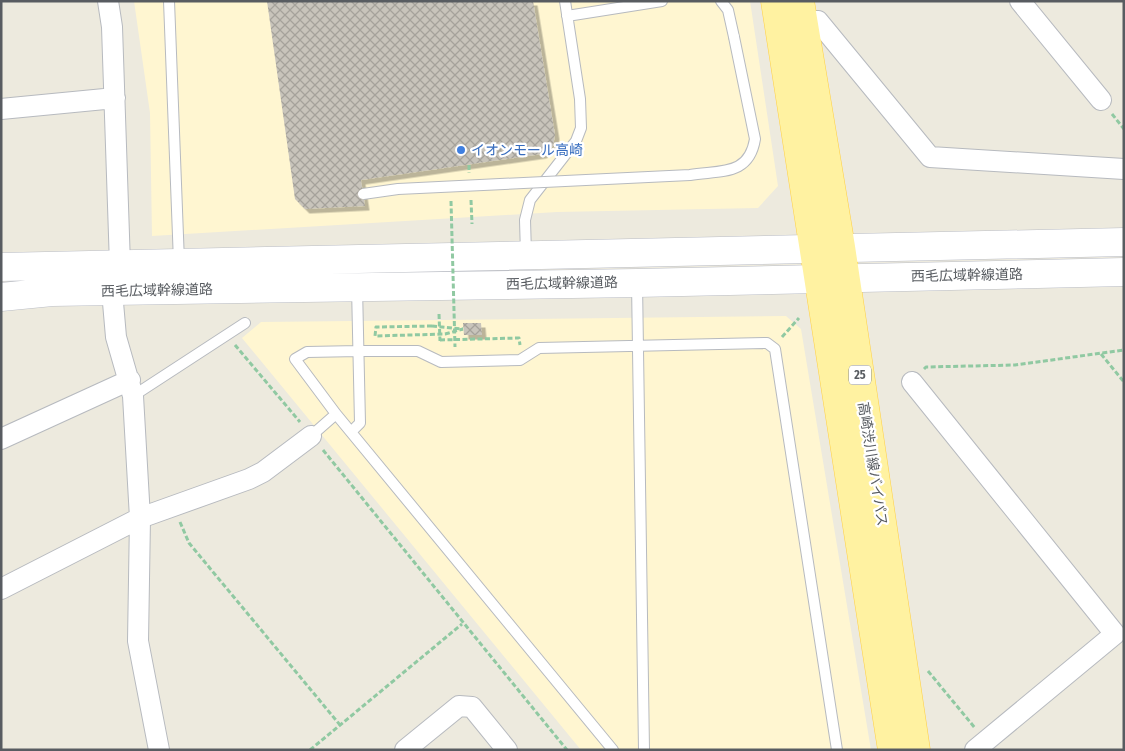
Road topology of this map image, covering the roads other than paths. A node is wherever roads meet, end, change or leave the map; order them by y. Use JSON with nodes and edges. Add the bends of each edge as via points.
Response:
{"nodes":[{"id":1,"x":108,"y":1,"type":"edge"},
{"id":2,"x":170,"y":1,"type":"edge"},
{"id":3,"x":565,"y":1,"type":"edge"},
{"id":4,"x":662,"y":1,"type":"edge"},
{"id":5,"x":721,"y":1,"type":"edge"},
{"id":6,"x":775,"y":1,"type":"edge"},
{"id":7,"x":1020,"y":1,"type":"edge"},
{"id":8,"x":642,"y":3,"type":"edge"},
{"id":9,"x":801,"y":12,"type":"edge"},
{"id":10,"x":568,"y":16,"type":"junction"},
{"id":11,"x":115,"y":98,"type":"junction"},
{"id":12,"x":1101,"y":100,"type":"dead end"},
{"id":13,"x":1,"y":109,"type":"edge"},
{"id":14,"x":1124,"y":169,"type":"edge"},
{"id":15,"x":363,"y":194,"type":"dead end"},
{"id":16,"x":1124,"y":242,"type":"edge"},
{"id":17,"x":813,"y":248,"type":"junction"},
{"id":18,"x":841,"y":248,"type":"junction"},
{"id":19,"x":526,"y":254,"type":"junction"},
{"id":20,"x":179,"y":263,"type":"junction"},
{"id":21,"x":120,"y":265,"type":"junction"},
{"id":22,"x":1,"y":267,"type":"edge"},
{"id":23,"x":1124,"y":272,"type":"edge"},
{"id":24,"x":846,"y":277,"type":"junction"},
{"id":25,"x":817,"y":279,"type":"junction"},
{"id":26,"x":637,"y":283,"type":"junction"},
{"id":27,"x":357,"y":286,"type":"junction"},
{"id":28,"x":112,"y":290,"type":"junction"},
{"id":29,"x":1,"y":297,"type":"edge"},
{"id":30,"x":245,"y":323,"type":"dead end"},
{"id":31,"x":637,"y":346,"type":"junction"},
{"id":32,"x":359,"y":351,"type":"junction"},
{"id":33,"x":912,"y":382,"type":"road end"},
{"id":34,"x":132,"y":388,"type":"junction"},
{"id":35,"x":336,"y":414,"type":"junction"},
{"id":36,"x":351,"y":432,"type":"junction"},
{"id":37,"x":311,"y":436,"type":"joint"},
{"id":38,"x":1,"y":439,"type":"edge"},
{"id":39,"x":140,"y":518,"type":"junction"},
{"id":40,"x":1,"y":589,"type":"edge"},
{"id":41,"x":985,"y":747,"type":"edge"},
{"id":42,"x":158,"y":750,"type":"edge"},
{"id":43,"x":405,"y":750,"type":"edge"},
{"id":44,"x":508,"y":750,"type":"edge"},
{"id":45,"x":613,"y":750,"type":"edge"},
{"id":46,"x":644,"y":750,"type":"edge"},
{"id":47,"x":837,"y":750,"type":"edge"},
{"id":48,"x":892,"y":750,"type":"edge"},
{"id":49,"x":916,"y":750,"type":"edge"}],
"edges":[{"from":1,"to":11,"type":"street"},
{"from":2,"to":20,"type":"lane"},
{"from":3,"to":10,"type":"lane"},
{"from":4,"to":8,"type":"lane"},
{"from":5,"to":15,"type":"lane","bridge":true,"via":[[728,10],[755,139],[753,152],[745,164],[690,175],[398,189]]},
{"from":6,"to":17,"type":"main road","name":"高崎渋川線バイパス","number":"25"},
{"from":7,"to":12,"type":"street"},
{"from":8,"to":10,"type":"lane"},
{"from":9,"to":14,"type":"street","via":[[818,21],[930,157]]},
{"from":9,"to":18,"type":"main road","name":"高崎渋川線バイパス","number":"25"},
{"from":10,"to":19,"type":"lane","via":[[581,128],[576,141],[530,200],[525,220]]},
{"from":11,"to":13,"type":"street"},
{"from":11,"to":21,"type":"street"},
{"from":16,"to":18,"type":"street","name":"西毛広域幹線道路"},
{"from":17,"to":18,"type":"street","name":"西毛広域幹線道路"},
{"from":17,"to":19,"type":"street","name":"西毛広域幹線道路"},
{"from":17,"to":25,"type":"main road","name":"高崎渋川線バイパス","number":"25"},
{"from":18,"to":24,"type":"main road","name":"高崎渋川線バイパス","number":"25"},
{"from":19,"to":20,"type":"street","name":"西毛広域幹線道路"},
{"from":20,"to":21,"type":"street","name":"西毛広域幹線道路"},
{"from":21,"to":22,"type":"street","name":"西毛広域幹線道路"},
{"from":23,"to":24,"type":"street","name":"西毛広域幹線道路"},
{"from":24,"to":25,"type":"street","name":"西毛広域幹線道路"},
{"from":24,"to":49,"type":"main road","name":"高崎渋川線バイパス","number":"25"},
{"from":25,"to":26,"type":"street","name":"西毛広域幹線道路"},
{"from":25,"to":48,"type":"main road","name":"高崎渋川線バイパス","number":"25"},
{"from":26,"to":27,"type":"street","name":"西毛広域幹線道路"},
{"from":26,"to":31,"type":"lane"},
{"from":27,"to":28,"type":"street","name":"西毛広域幹線道路"},
{"from":27,"to":32,"type":"lane"},
{"from":28,"to":29,"type":"street","name":"西毛広域幹線道路"},
{"from":28,"to":34,"type":"street","via":[[116,337]]},
{"from":30,"to":34,"type":"lane"},
{"from":31,"to":32,"type":"lane","via":[[539,348],[520,360],[500,361],[441,362],[418,352]]},
{"from":31,"to":46,"type":"lane"},
{"from":31,"to":47,"type":"lane","via":[[767,343],[773,347]]},
{"from":32,"to":35,"type":"lane","via":[[307,352],[295,359]]},
{"from":32,"to":36,"type":"lane","via":[[360,423]]},
{"from":33,"to":41,"type":"street","via":[[1115,634]]},
{"from":34,"to":38,"type":"street"},
{"from":34,"to":39,"type":"street"},
{"from":35,"to":36,"type":"lane"},
{"from":35,"to":37,"type":"lane"},
{"from":36,"to":45,"type":"lane"},
{"from":37,"to":39,"type":"street","via":[[263,472]]},
{"from":39,"to":40,"type":"street"},
{"from":39,"to":42,"type":"street","via":[[138,641]]},
{"from":43,"to":44,"type":"street","via":[[459,706],[472,707]]}]}
